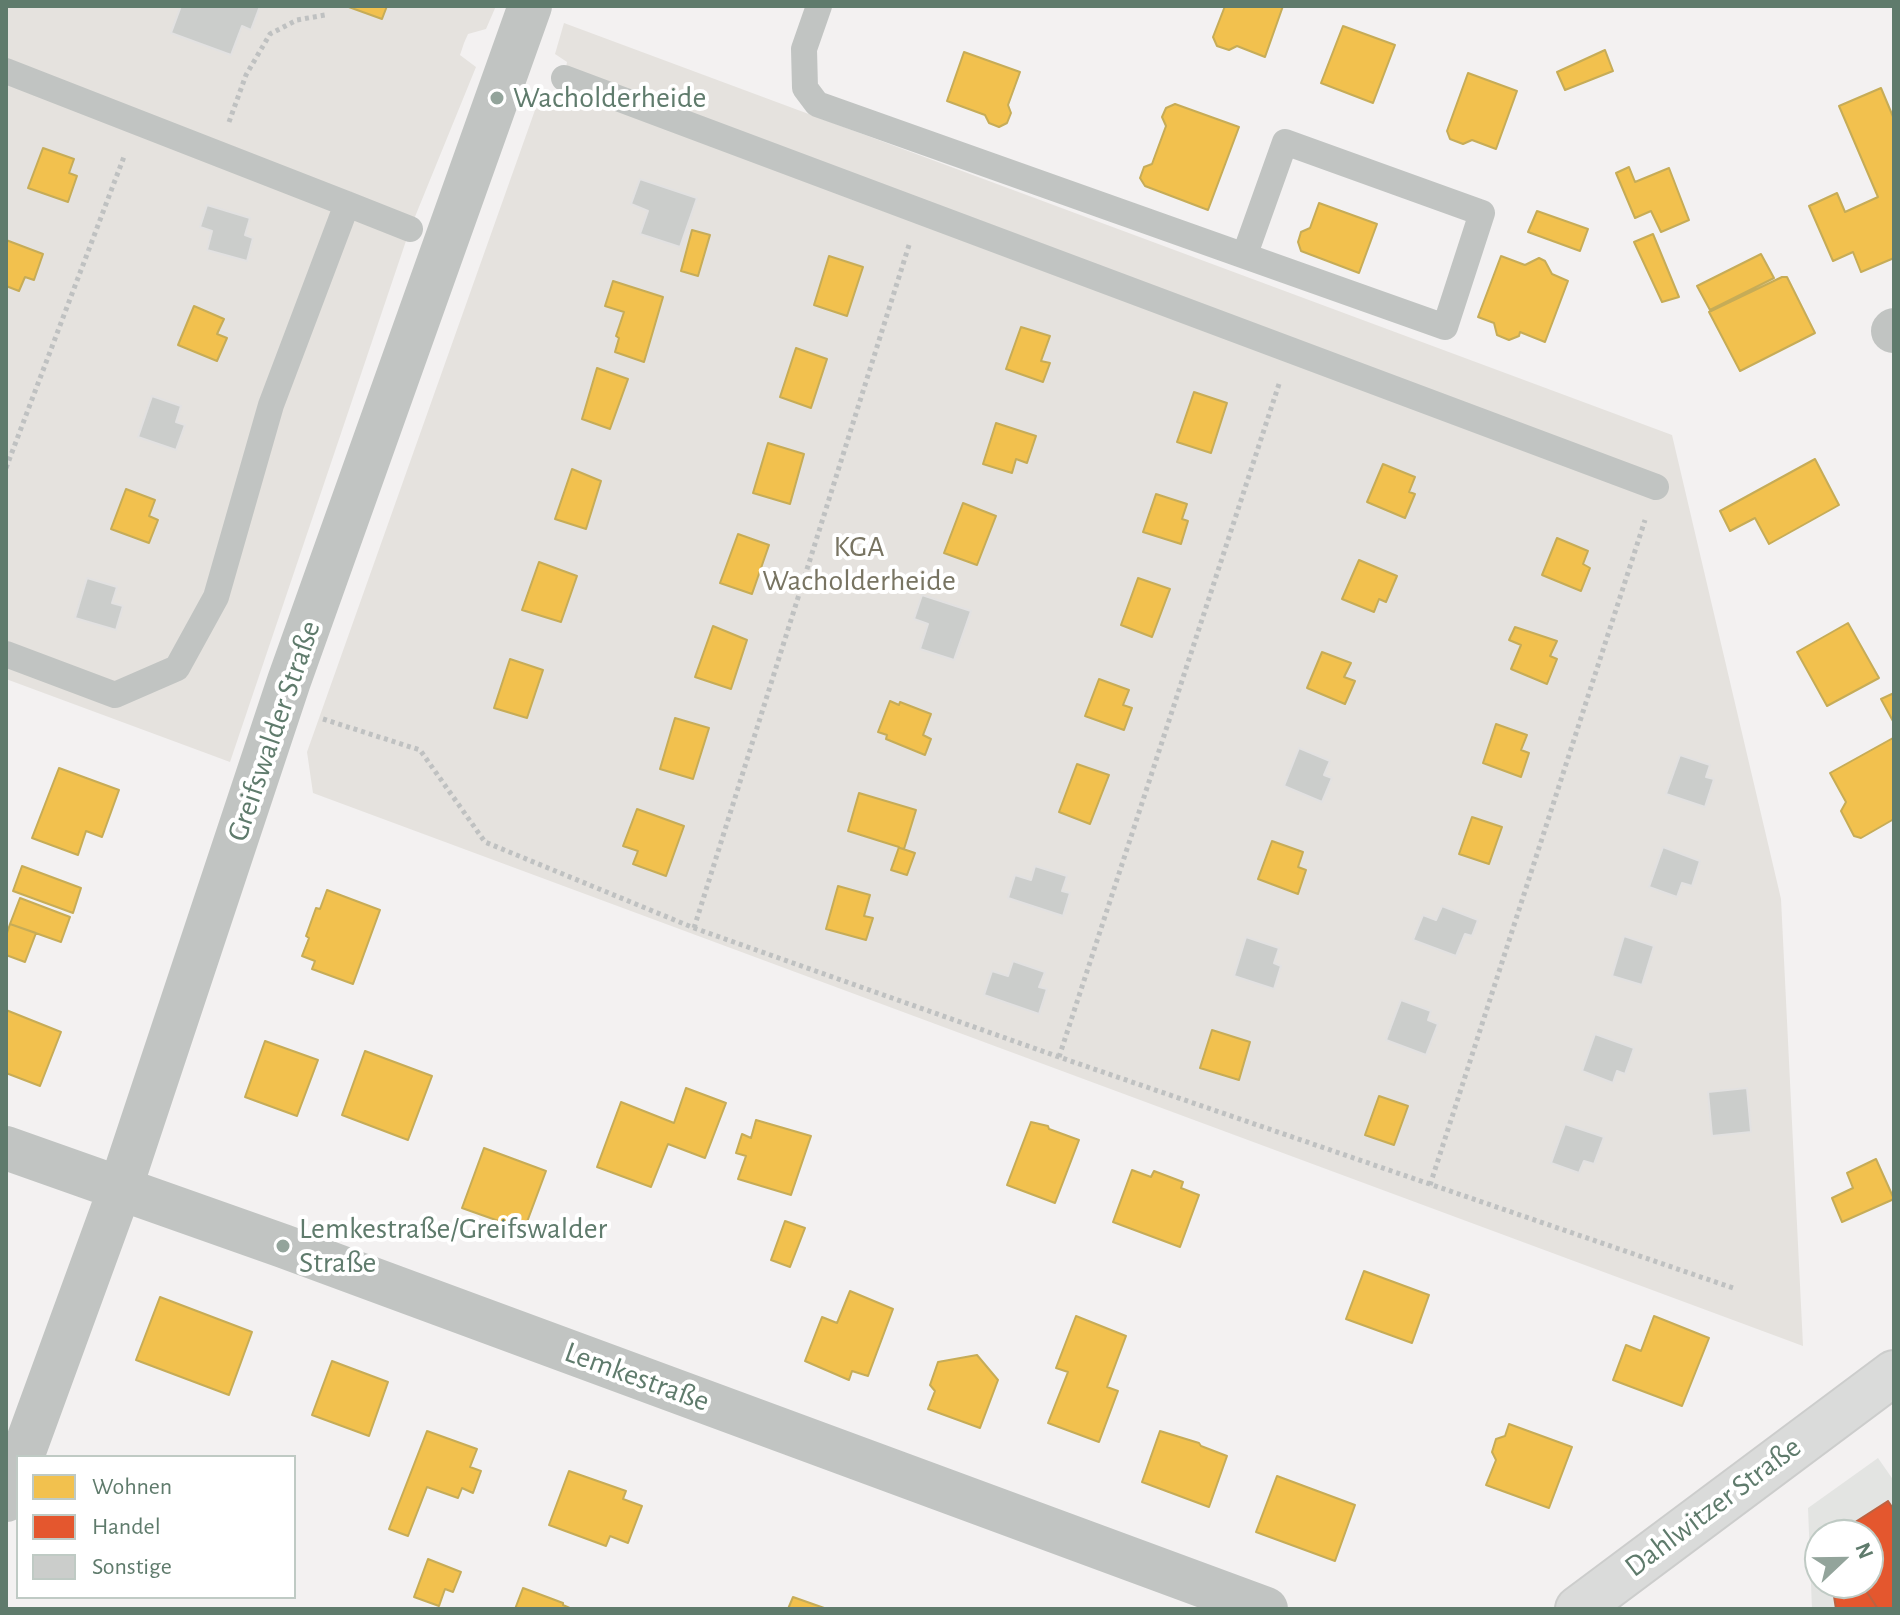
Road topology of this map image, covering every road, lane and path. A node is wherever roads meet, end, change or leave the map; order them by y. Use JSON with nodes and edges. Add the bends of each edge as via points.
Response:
{"nodes":[{"id":1,"x":530,"y":6,"type":"edge"},
{"id":2,"x":819,"y":6,"type":"edge"},
{"id":3,"x":325,"y":15,"type":"dead end"},
{"id":4,"x":6,"y":71,"type":"edge"},
{"id":5,"x":564,"y":78,"type":"dead end"},
{"id":6,"x":137,"y":123,"type":"junction"},
{"id":7,"x":218,"y":153,"type":"junction"},
{"id":8,"x":347,"y":204,"type":"junction"},
{"id":9,"x":920,"y":211,"type":"junction"},
{"id":10,"x":410,"y":229,"type":"dead end"},
{"id":11,"x":1245,"y":254,"type":"junction"},
{"id":12,"x":1290,"y":349,"type":"junction"},
{"id":13,"x":6,"y":468,"type":"edge"},
{"id":14,"x":1656,"y":487,"type":"joint"},
{"id":15,"x":6,"y":654,"type":"edge"},
{"id":16,"x":320,"y":718,"type":"dead end"},
{"id":17,"x":694,"y":928,"type":"junction"},
{"id":18,"x":1059,"y":1057,"type":"junction"},
{"id":19,"x":6,"y":1148,"type":"edge"},
{"id":20,"x":1430,"y":1185,"type":"junction"},
{"id":21,"x":120,"y":1189,"type":"junction"},
{"id":22,"x":1733,"y":1288,"type":"dead end"},
{"id":23,"x":1894,"y":1373,"type":"edge"},
{"id":24,"x":23,"y":1455,"type":"edge"},
{"id":25,"x":16,"y":1472,"type":"edge"},
{"id":26,"x":6,"y":1500,"type":"edge"},
{"id":27,"x":1266,"y":1609,"type":"edge"},
{"id":28,"x":1578,"y":1609,"type":"edge"}],
"edges":[{"from":1,"to":21,"type":"street","name":"Greifswalder Straße","via":[[289,681]]},
{"from":2,"to":11,"type":"lane","via":[[804,49],[805,88],[817,104]]},
{"from":3,"to":7,"type":"path","via":[[297,20],[270,34],[246,75]]},
{"from":4,"to":6,"type":"lane"},
{"from":5,"to":9,"type":"lane"},
{"from":6,"to":7,"type":"lane"},
{"from":6,"to":13,"type":"path"},
{"from":7,"to":8,"type":"lane"},
{"from":8,"to":10,"type":"lane"},
{"from":8,"to":15,"type":"lane","via":[[271,405],[216,597],[177,668],[115,695]]},
{"from":9,"to":12,"type":"lane"},
{"from":9,"to":17,"type":"path"},
{"from":11,"to":11,"type":"lane","via":[[1445,327],[1482,213],[1285,142]]},
{"from":12,"to":14,"type":"lane"},
{"from":12,"to":18,"type":"path"},
{"from":14,"to":20,"type":"path"},
{"from":16,"to":17,"type":"path","via":[[420,750],[485,842]]},
{"from":17,"to":18,"type":"path"},
{"from":18,"to":20,"type":"path"},
{"from":19,"to":21,"type":"street","name":"Lemkestraße"},
{"from":20,"to":22,"type":"path"},
{"from":21,"to":24,"type":"street","name":"Greifswalder Straße"},
{"from":21,"to":27,"type":"street","name":"Lemkestraße"},
{"from":23,"to":28,"type":"main road","name":"Dahlwitzer Straße"},
{"from":25,"to":26,"type":"street"}]}
